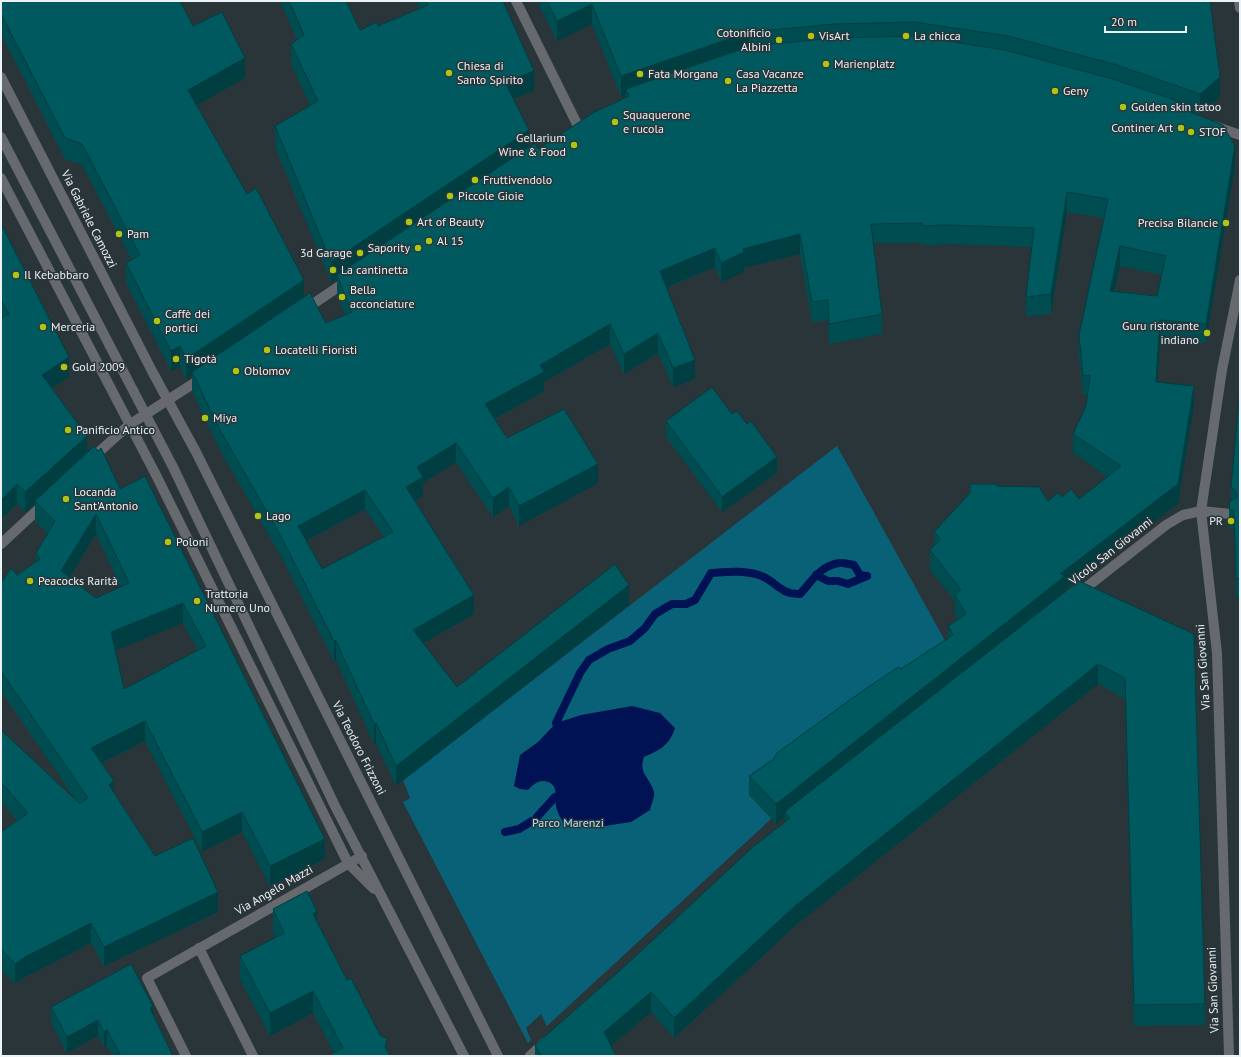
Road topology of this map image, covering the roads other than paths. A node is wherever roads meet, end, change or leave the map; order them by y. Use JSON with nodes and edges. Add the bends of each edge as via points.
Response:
{"nodes":[{"id":1,"x":516,"y":1,"type":"edge"},
{"id":2,"x":1239,"y":1,"type":"edge"},
{"id":3,"x":1240,"y":8,"type":"edge"},
{"id":4,"x":1,"y":77,"type":"edge"},
{"id":5,"x":590,"y":120,"type":"edge"},
{"id":6,"x":1202,"y":122,"type":"edge"},
{"id":7,"x":1240,"y":135,"type":"edge"},
{"id":8,"x":1,"y":137,"type":"edge"},
{"id":9,"x":1,"y":178,"type":"edge"},
{"id":10,"x":354,"y":276,"type":"edge"},
{"id":11,"x":1240,"y":280,"type":"edge"},
{"id":12,"x":294,"y":316,"type":"edge"},
{"id":13,"x":208,"y":374,"type":"edge"},
{"id":14,"x":171,"y":398,"type":"junction"},
{"id":15,"x":145,"y":415,"type":"junction"},
{"id":16,"x":129,"y":425,"type":"junction"},
{"id":17,"x":86,"y":464,"type":"edge"},
{"id":18,"x":52,"y":496,"type":"edge"},
{"id":19,"x":1201,"y":511,"type":"junction"},
{"id":20,"x":1231,"y":514,"type":"edge"},
{"id":21,"x":1,"y":544,"type":"edge"},
{"id":22,"x":1072,"y":598,"type":"edge"},
{"id":23,"x":362,"y":856,"type":"junction"},
{"id":24,"x":348,"y":863,"type":"junction"},
{"id":25,"x":380,"y":895,"type":"junction"},
{"id":26,"x":199,"y":948,"type":"junction"},
{"id":27,"x":553,"y":1035,"type":"edge"},
{"id":28,"x":186,"y":1056,"type":"edge"},
{"id":29,"x":253,"y":1056,"type":"edge"},
{"id":30,"x":464,"y":1056,"type":"edge"},
{"id":31,"x":498,"y":1056,"type":"edge"},
{"id":32,"x":530,"y":1056,"type":"edge"},
{"id":33,"x":1229,"y":1056,"type":"edge"}],
"edges":[{"from":1,"to":5,"type":"street","via":[[574,128]]},
{"from":2,"to":3,"type":"street"},
{"from":4,"to":14,"type":"street","name":"Via Gabriele Camozzi","via":[[153,373]]},
{"from":6,"to":7,"type":"street"},
{"from":8,"to":15,"type":"street"},
{"from":9,"to":16,"type":"street"},
{"from":10,"to":12,"type":"street"},
{"from":11,"to":19,"type":"street","name":"Via San Giovanni","via":[[1222,370]]},
{"from":13,"to":14,"type":"street"},
{"from":14,"to":15,"type":"street"},
{"from":14,"to":31,"type":"street","name":"Via Teodoro Frizzoni"},
{"from":15,"to":16,"type":"street"},
{"from":15,"to":23,"type":"street","via":[[173,466],[331,799]]},
{"from":16,"to":17,"type":"street"},
{"from":16,"to":24,"type":"street"},
{"from":18,"to":21,"type":"street"},
{"from":19,"to":20,"type":"street","name":"Vicolo San Giovanni"},
{"from":19,"to":22,"type":"street","name":"Vicolo San Giovanni","via":[[1183,515],[1166,525]]},
{"from":19,"to":33,"type":"street","name":"Via San Giovanni","via":[[1217,653]]},
{"from":23,"to":24,"type":"street","name":"Via Angelo Mazzi"},
{"from":23,"to":25,"type":"street"},
{"from":24,"to":25,"type":"street"},
{"from":24,"to":26,"type":"street","name":"Via Angelo Mazzi"},
{"from":25,"to":30,"type":"street"},
{"from":26,"to":28,"type":"street","name":"Via Angelo Mazzi","via":[[147,978]]},
{"from":26,"to":29,"type":"street"},
{"from":27,"to":32,"type":"street"}]}
